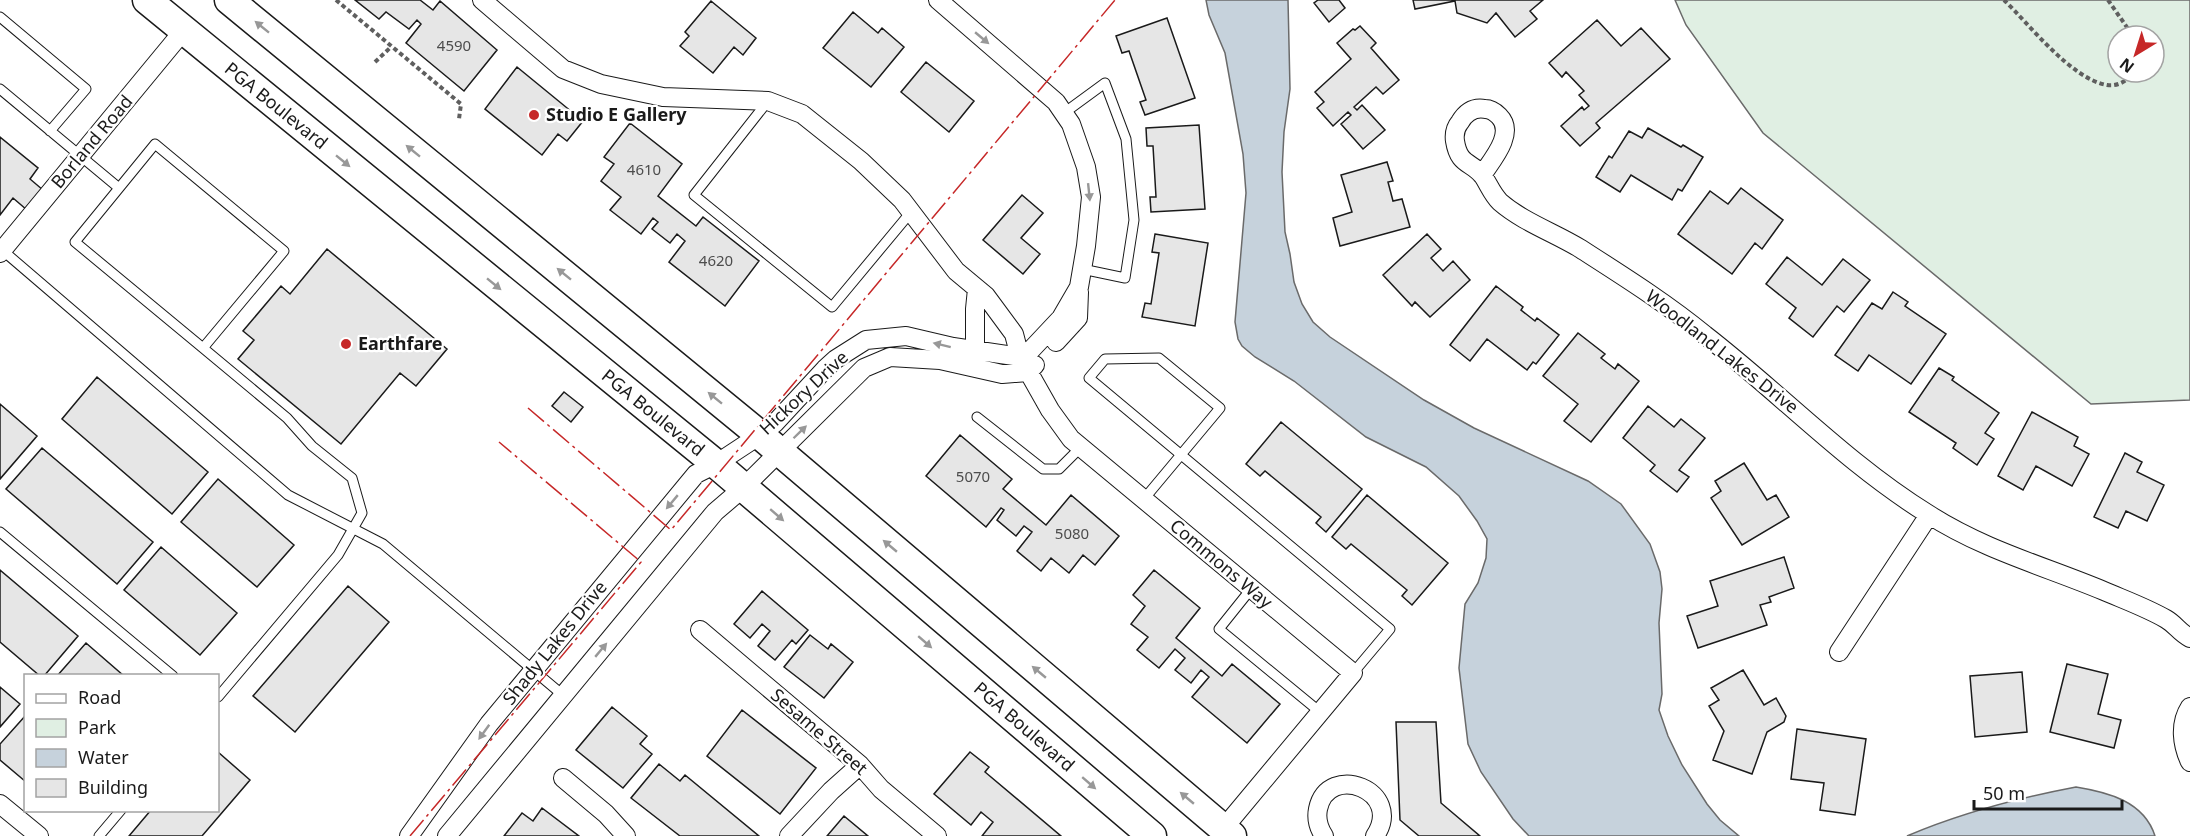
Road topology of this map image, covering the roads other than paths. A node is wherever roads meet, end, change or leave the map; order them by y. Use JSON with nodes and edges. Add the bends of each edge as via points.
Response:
{"nodes":[{"id":1,"x":147,"y":0,"type":"edge"},
{"id":2,"x":229,"y":0,"type":"edge"},
{"id":3,"x":482,"y":0,"type":"edge"},
{"id":4,"x":938,"y":0,"type":"edge"},
{"id":5,"x":0,"y":17,"type":"edge"},
{"id":6,"x":184,"y":30,"type":"junction"},
{"id":7,"x":0,"y":89,"type":"edge"},
{"id":8,"x":768,"y":101,"type":"junction"},
{"id":9,"x":1064,"y":113,"type":"junction"},
{"id":10,"x":50,"y":131,"type":"junction"},
{"id":11,"x":81,"y":157,"type":"junction"},
{"id":12,"x":1482,"y":175,"type":"dead end"},
{"id":13,"x":119,"y":188,"type":"junction"},
{"id":14,"x":911,"y":212,"type":"junction"},
{"id":15,"x":1,"y":251,"type":"edge"},
{"id":16,"x":1082,"y":269,"type":"junction"},
{"id":17,"x":977,"y":289,"type":"junction"},
{"id":18,"x":203,"y":348,"type":"junction"},
{"id":19,"x":975,"y":359,"type":"junction"},
{"id":20,"x":1024,"y":365,"type":"junction"},
{"id":21,"x":977,"y":417,"type":"dead end"},
{"id":22,"x":770,"y":443,"type":"junction"},
{"id":23,"x":1080,"y":447,"type":"junction"},
{"id":24,"x":1181,"y":454,"type":"junction"},
{"id":25,"x":716,"y":464,"type":"junction"},
{"id":26,"x":744,"y":488,"type":"junction"},
{"id":27,"x":1144,"y":499,"type":"junction"},
{"id":28,"x":1929,"y":515,"type":"junction"},
{"id":29,"x":353,"y":529,"type":"junction"},
{"id":30,"x":0,"y":532,"type":"edge"},
{"id":31,"x":1251,"y":589,"type":"junction"},
{"id":32,"x":700,"y":630,"type":"dead end"},
{"id":33,"x":2190,"y":638,"type":"edge"},
{"id":34,"x":1839,"y":652,"type":"dead end"},
{"id":35,"x":533,"y":669,"type":"junction"},
{"id":36,"x":172,"y":674,"type":"edge"},
{"id":37,"x":1353,"y":674,"type":"junction"},
{"id":38,"x":564,"y":696,"type":"junction"},
{"id":39,"x":219,"y":697,"type":"edge"},
{"id":40,"x":2190,"y":707,"type":"edge"},
{"id":41,"x":1320,"y":712,"type":"junction"},
{"id":42,"x":2190,"y":762,"type":"edge"},
{"id":43,"x":860,"y":765,"type":"junction"},
{"id":44,"x":563,"y":778,"type":"dead end"},
{"id":45,"x":0,"y":804,"type":"edge"},
{"id":46,"x":119,"y":812,"type":"edge"},
{"id":47,"x":1227,"y":832,"type":"edge"},
{"id":48,"x":39,"y":836,"type":"edge"},
{"id":49,"x":99,"y":836,"type":"edge"},
{"id":50,"x":409,"y":836,"type":"edge"},
{"id":51,"x":447,"y":836,"type":"edge"},
{"id":52,"x":626,"y":836,"type":"edge"},
{"id":53,"x":789,"y":836,"type":"edge"},
{"id":54,"x":937,"y":836,"type":"edge"},
{"id":55,"x":1152,"y":836,"type":"edge"},
{"id":56,"x":1324,"y":836,"type":"edge"},
{"id":57,"x":1375,"y":836,"type":"edge"}],
"edges":[{"from":1,"to":6,"type":"main road","name":"PGA Boulevard"},
{"from":22,"to":2,"type":"main road","one_way":true},
{"from":3,"to":8,"type":"street","name":"Commons Way","via":[[563,69],[601,84],[663,97]]},
{"from":4,"to":9,"type":"street","one_way":true,"via":[[1032,80]]},
{"from":5,"to":10,"type":"lane","via":[[86,89]]},
{"from":6,"to":11,"type":"street","name":"Borland Road"},
{"from":6,"to":25,"type":"main road","name":"PGA Boulevard","one_way":true},
{"from":7,"to":10,"type":"lane"},
{"from":8,"to":14,"type":"street","name":"Commons Way","via":[[802,114],[861,160]]},
{"from":8,"to":14,"type":"lane","via":[[694,195],[832,307]]},
{"from":9,"to":16,"type":"street","one_way":true,"via":[[1077,137],[1091,197]]},
{"from":9,"to":16,"type":"lane","via":[[1105,83],[1126,139],[1134,220],[1125,278]]},
{"from":10,"to":11,"type":"lane"},
{"from":11,"to":13,"type":"lane"},
{"from":11,"to":15,"type":"street","name":"Borland Road"},
{"from":12,"to":28,"type":"street","name":"Woodland Lakes Drive","via":[[1499,201],[1642,288],[1696,328],[1885,486]]},
{"from":13,"to":18,"type":"lane","via":[[75,242]]},
{"from":13,"to":18,"type":"lane","via":[[155,144],[284,251]]},
{"from":14,"to":17,"type":"street","name":"Commons Way","via":[[956,271]]},
{"from":15,"to":29,"type":"lane","via":[[288,495]]},
{"from":16,"to":20,"type":"street","via":[[1079,287],[1061,318],[1030,351]]},
{"from":17,"to":19,"type":"street"},
{"from":17,"to":20,"type":"street","name":"Commons Way","via":[[1014,334]]},
{"from":18,"to":29,"type":"lane","via":[[351,478],[362,513]]},
{"from":19,"to":20,"type":"street","name":"Hickory Drive"},
{"from":22,"to":19,"type":"street","name":"Hickory Drive","one_way":true,"via":[[864,368],[890,357]]},
{"from":19,"to":22,"type":"street","name":"Hickory Drive","one_way":true,"via":[[906,336],[866,340],[830,364],[775,423]]},
{"from":20,"to":23,"type":"street","name":"Commons Way","via":[[1050,410]]},
{"from":21,"to":23,"type":"lane","via":[[1043,469],[1059,469]]},
{"from":22,"to":25,"type":"street","name":"Hickory Drive"},
{"from":22,"to":26,"type":"street","name":"Hickory Drive"},
{"from":47,"to":22,"type":"main road","one_way":true},
{"from":23,"to":27,"type":"street","name":"Commons Way"},
{"from":24,"to":24,"type":"lane","via":[[1089,378],[1105,359],[1159,358],[1220,408]]},
{"from":24,"to":27,"type":"lane"},
{"from":24,"to":37,"type":"lane","via":[[1390,629]]},
{"from":25,"to":26,"type":"main road","name":"PGA Boulevard"},
{"from":25,"to":35,"type":"street","name":"Shady Lakes Drive","one_way":true,"via":[[696,474]]},
{"from":38,"to":26,"type":"street","one_way":true,"via":[[715,512]]},
{"from":26,"to":55,"type":"main road","name":"PGA Boulevard","one_way":true},
{"from":27,"to":31,"type":"street","name":"Commons Way"},
{"from":28,"to":33,"type":"street","name":"Woodland Lakes Drive","via":[[1967,537],[2169,620]]},
{"from":28,"to":34,"type":"street"},
{"from":29,"to":35,"type":"lane","via":[[383,544]]},
{"from":29,"to":39,"type":"lane","via":[[338,555]]},
{"from":30,"to":36,"type":"lane"},
{"from":31,"to":37,"type":"street","name":"Commons Way"},
{"from":31,"to":41,"type":"lane","via":[[1219,629]]},
{"from":32,"to":43,"type":"street","name":"Sesame Street"},
{"from":35,"to":38,"type":"lane"},
{"from":35,"to":50,"type":"street","name":"Shady Lakes Drive","one_way":true},
{"from":37,"to":41,"type":"street"},
{"from":38,"to":51,"type":"street"},
{"from":40,"to":42,"type":"street","via":[[2183,725]]},
{"from":41,"to":47,"type":"street"},
{"from":43,"to":53,"type":"street"},
{"from":43,"to":54,"type":"street","name":"Sesame Street","via":[[881,789]]},
{"from":44,"to":52,"type":"street"},
{"from":45,"to":48,"type":"street"},
{"from":46,"to":49,"type":"lane"},
{"from":56,"to":57,"type":"street","via":[[1319,829],[1319,804],[1337,786],[1349,784],[1362,786],[1379,804],[1382,816]]}]}
